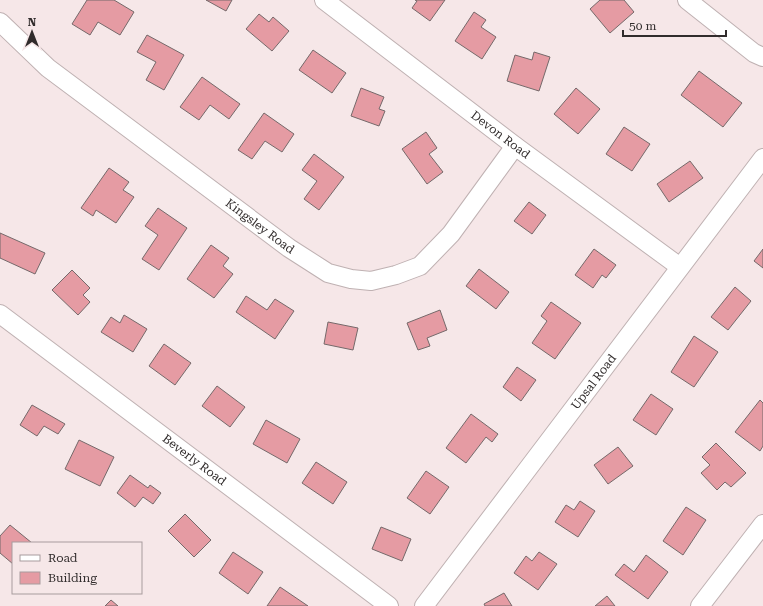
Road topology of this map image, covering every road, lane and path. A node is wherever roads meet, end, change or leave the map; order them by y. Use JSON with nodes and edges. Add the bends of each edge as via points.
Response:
{"nodes":[{"id":1,"x":324,"y":0,"type":"edge"},
{"id":2,"x":687,"y":0,"type":"edge"},
{"id":3,"x":0,"y":22,"type":"edge"},
{"id":4,"x":763,"y":57,"type":"edge"},
{"id":5,"x":515,"y":146,"type":"junction"},
{"id":6,"x":763,"y":158,"type":"edge"},
{"id":7,"x":680,"y":267,"type":"junction"},
{"id":8,"x":0,"y":314,"type":"edge"},
{"id":9,"x":763,"y":524,"type":"edge"},
{"id":10,"x":389,"y":606,"type":"edge"},
{"id":11,"x":424,"y":606,"type":"edge"},
{"id":12,"x":700,"y":606,"type":"edge"}],
"edges":[{"from":1,"to":5,"type":"street","name":"Devon Road"},
{"from":2,"to":4,"type":"street","via":[[754,53]]},
{"from":3,"to":5,"type":"street","name":"Kingsley Road","via":[[48,68],[289,248],[328,273],[351,279],[371,281],[420,266],[451,234]]},
{"from":5,"to":7,"type":"street","name":"Devon Road"},
{"from":6,"to":7,"type":"street","name":"Upsal Road"},
{"from":7,"to":11,"type":"street","name":"Upsal Road"},
{"from":8,"to":10,"type":"street","name":"Beverly Road"},
{"from":9,"to":12,"type":"street"}]}
